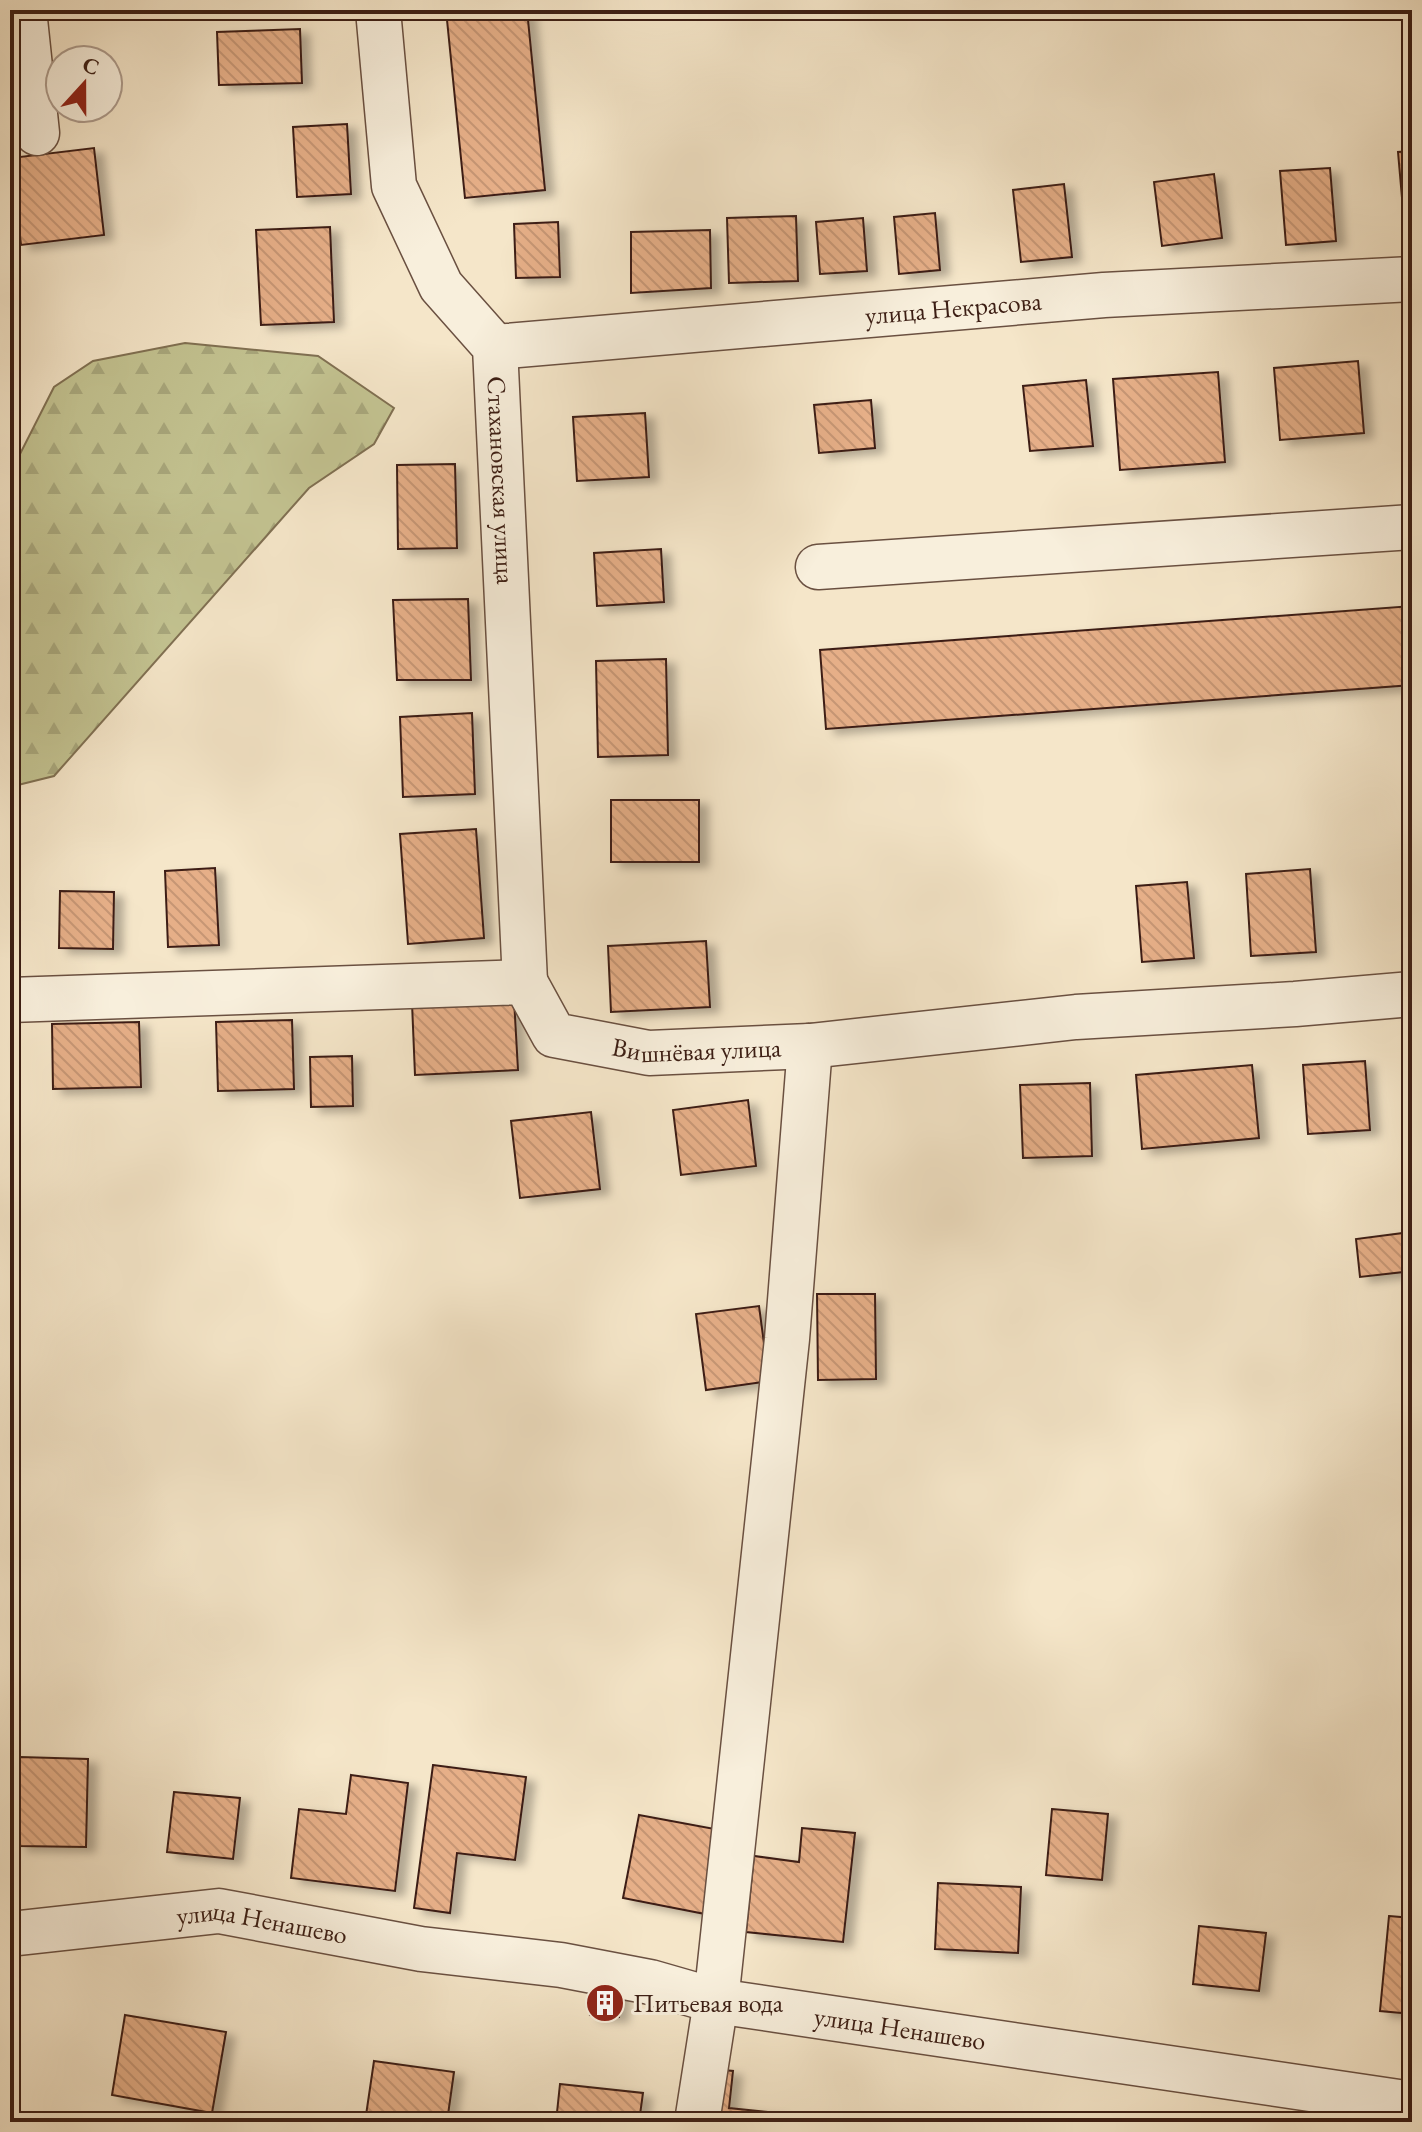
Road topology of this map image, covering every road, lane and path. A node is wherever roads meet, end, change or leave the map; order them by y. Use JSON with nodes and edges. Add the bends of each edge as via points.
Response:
{"nodes":[{"id":1,"x":24,"y":10,"type":"edge"},
{"id":2,"x":378,"y":10,"type":"edge"},
{"id":3,"x":37,"y":133,"type":"dead end"},
{"id":4,"x":1412,"y":279,"type":"edge"},
{"id":5,"x":495,"y":347,"type":"junction"},
{"id":6,"x":1412,"y":527,"type":"edge"},
{"id":7,"x":818,"y":567,"type":"dead end"},
{"id":8,"x":525,"y":982,"type":"junction"},
{"id":9,"x":1412,"y":994,"type":"edge"},
{"id":10,"x":10,"y":1000,"type":"edge"},
{"id":11,"x":810,"y":1046,"type":"junction"},
{"id":12,"x":10,"y":1934,"type":"edge"},
{"id":13,"x":716,"y":2001,"type":"junction"},
{"id":14,"x":1412,"y":2104,"type":"edge"},
{"id":15,"x":697,"y":2122,"type":"edge"}],
"edges":[{"from":1,"to":3,"type":"street"},
{"from":2,"to":5,"type":"street","name":"Стахановская улица","via":[[394,186],[441,286]]},
{"from":4,"to":5,"type":"street","name":"улица Некрасова","via":[[1104,295]]},
{"from":5,"to":8,"type":"street","name":"Стахановская улица"},
{"from":6,"to":7,"type":"street"},
{"from":8,"to":10,"type":"street"},
{"from":8,"to":11,"type":"street","name":"Вишнёвая улица","via":[[554,1035],[649,1053]]},
{"from":9,"to":11,"type":"street","name":"Вишнёвая улица","via":[[1076,1017]]},
{"from":11,"to":13,"type":"street","via":[[787,1339]]},
{"from":12,"to":13,"type":"street","name":"улица Ненашево","via":[[219,1911],[421,1949],[561,1965]]},
{"from":13,"to":14,"type":"street","name":"улица Ненашево"},
{"from":13,"to":15,"type":"street"}]}
